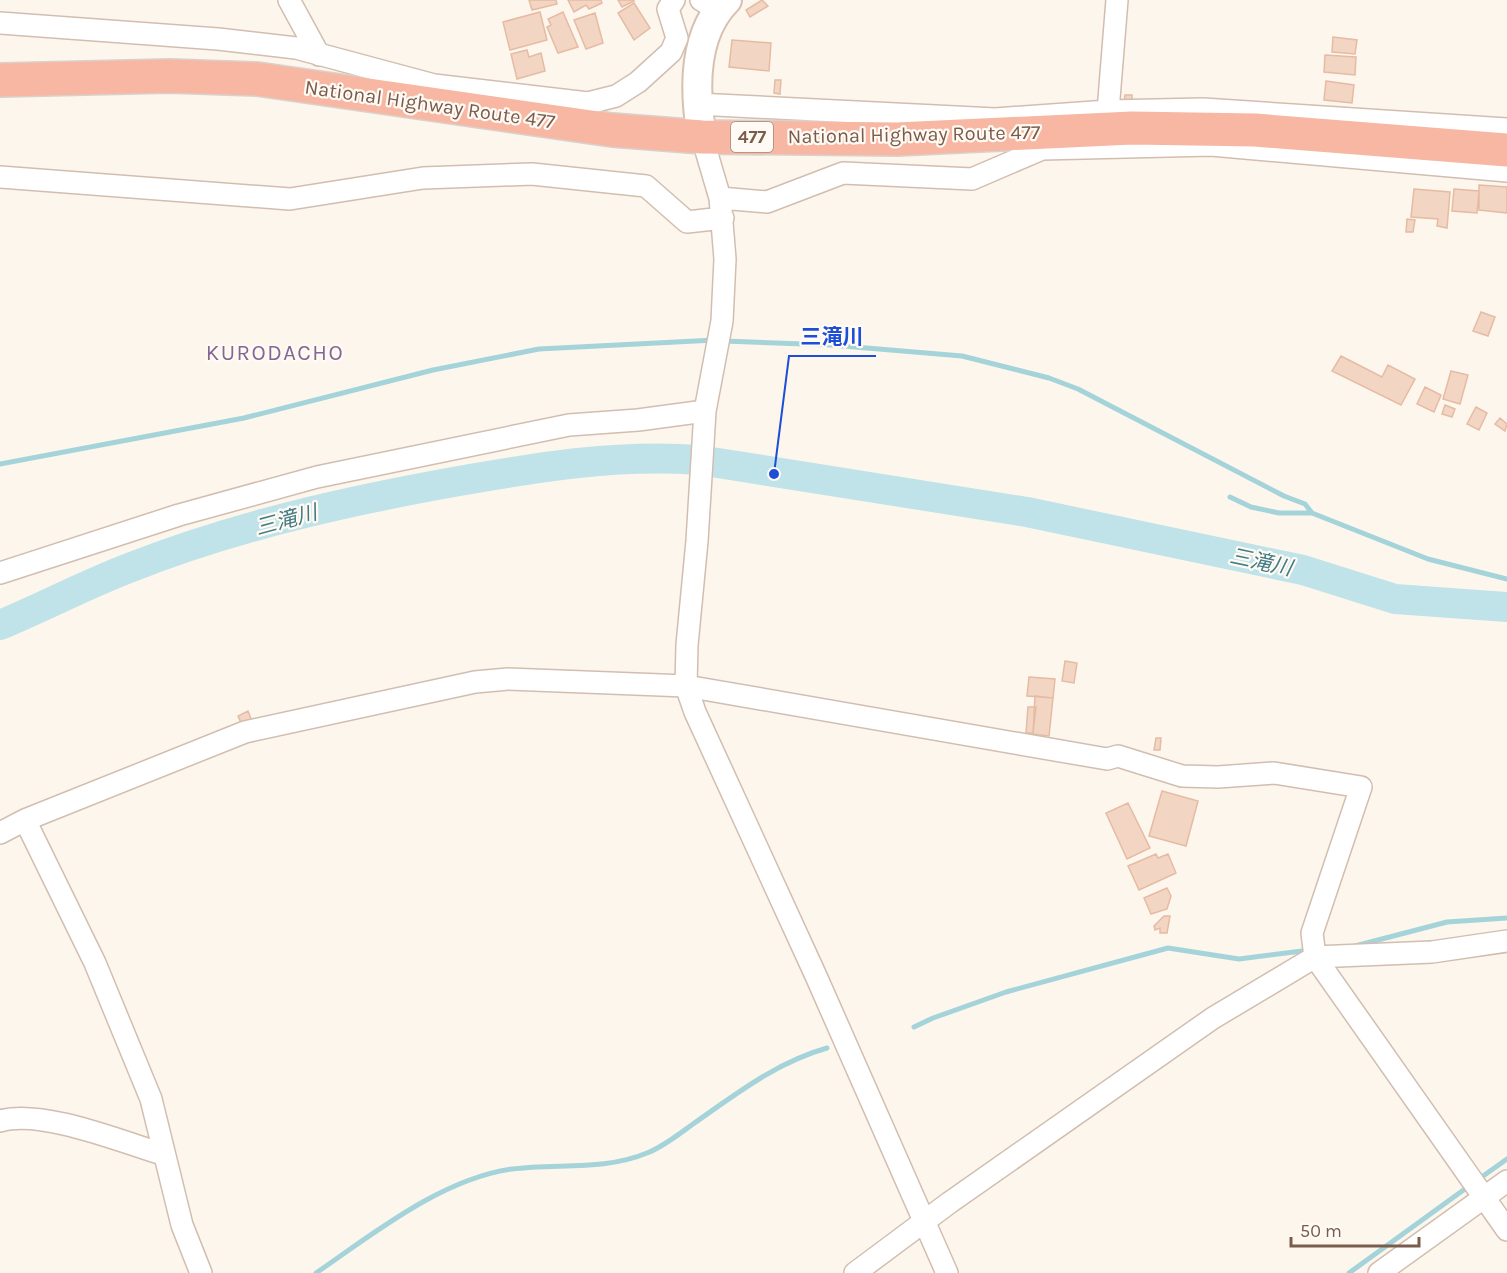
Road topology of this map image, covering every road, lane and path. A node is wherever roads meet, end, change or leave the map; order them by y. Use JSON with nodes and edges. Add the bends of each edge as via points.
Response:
{"nodes":[{"id":1,"x":289,"y":0,"type":"edge"},
{"id":2,"x":674,"y":0,"type":"edge"},
{"id":3,"x":1117,"y":0,"type":"edge"},
{"id":4,"x":715,"y":3,"type":"edge"},
{"id":5,"x":0,"y":23,"type":"edge"},
{"id":6,"x":319,"y":55,"type":"junction"},
{"id":7,"x":0,"y":80,"type":"edge"},
{"id":8,"x":696,"y":104,"type":"junction"},
{"id":9,"x":1108,"y":111,"type":"junction"},
{"id":10,"x":1507,"y":129,"type":"edge"},
{"id":11,"x":702,"y":137,"type":"junction"},
{"id":12,"x":1507,"y":150,"type":"edge"},
{"id":13,"x":1507,"y":171,"type":"edge"},
{"id":14,"x":0,"y":177,"type":"edge"},
{"id":15,"x":721,"y":208,"type":"junction"},
{"id":16,"x":705,"y":414,"type":"junction"},
{"id":17,"x":0,"y":573,"type":"edge"},
{"id":18,"x":686,"y":686,"type":"junction"},
{"id":19,"x":25,"y":820,"type":"junction"},
{"id":20,"x":0,"y":833,"type":"edge"},
{"id":21,"x":1507,"y":941,"type":"edge"},
{"id":22,"x":1314,"y":950,"type":"junction"},
{"id":23,"x":0,"y":1121,"type":"edge"},
{"id":24,"x":162,"y":1154,"type":"junction"},
{"id":25,"x":1507,"y":1181,"type":"edge"},
{"id":26,"x":1483,"y":1194,"type":"junction"},
{"id":27,"x":923,"y":1221,"type":"junction"},
{"id":28,"x":1507,"y":1230,"type":"edge"},
{"id":29,"x":201,"y":1273,"type":"edge"},
{"id":30,"x":855,"y":1273,"type":"edge"},
{"id":31,"x":947,"y":1273,"type":"edge"},
{"id":32,"x":1379,"y":1273,"type":"edge"}],
"edges":[{"from":1,"to":6,"type":"street"},
{"from":2,"to":6,"type":"street","via":[[668,9],[677,38],[671,52],[624,91],[588,103],[434,84]]},
{"from":3,"to":9,"type":"street"},
{"from":4,"to":8,"type":"street","via":[[699,56]]},
{"from":5,"to":6,"type":"street","via":[[218,39],[296,48]]},
{"from":7,"to":11,"type":"highway","name":"National Highway Route 477","number":"477","via":[[257,78],[612,130]]},
{"from":8,"to":9,"type":"street","via":[[995,119]]},
{"from":8,"to":11,"type":"street"},
{"from":9,"to":10,"type":"street","via":[[1203,109]]},
{"from":11,"to":12,"type":"highway","name":"National Highway Route 477","number":"477","via":[[897,139],[1132,128],[1255,130]]},
{"from":11,"to":15,"type":"street"},
{"from":13,"to":15,"type":"street","via":[[1210,145],[1042,149],[972,179],[843,173],[767,202]]},
{"from":14,"to":15,"type":"street","via":[[290,199],[423,178],[532,174],[646,186],[687,222]]},
{"from":15,"to":16,"type":"street","via":[[725,259],[722,321]]},
{"from":16,"to":17,"type":"street","via":[[568,424],[317,477],[179,515]]},
{"from":16,"to":18,"type":"street"},
{"from":18,"to":19,"type":"street","via":[[508,680],[464,684],[245,732]]},
{"from":18,"to":22,"type":"street","via":[[1107,759],[1118,756],[1182,776],[1274,773],[1361,787]]},
{"from":18,"to":27,"type":"street"},
{"from":19,"to":20,"type":"street"},
{"from":19,"to":24,"type":"street","via":[[95,963],[140,1072],[151,1099]]},
{"from":21,"to":22,"type":"street","via":[[1432,952]]},
{"from":22,"to":26,"type":"street"},
{"from":22,"to":27,"type":"street"},
{"from":23,"to":24,"type":"street","via":[[37,1118]]},
{"from":24,"to":29,"type":"street","via":[[182,1225]]},
{"from":25,"to":26,"type":"street"},
{"from":26,"to":28,"type":"street"},
{"from":26,"to":32,"type":"street"},
{"from":27,"to":30,"type":"street"},
{"from":27,"to":31,"type":"street"}]}
